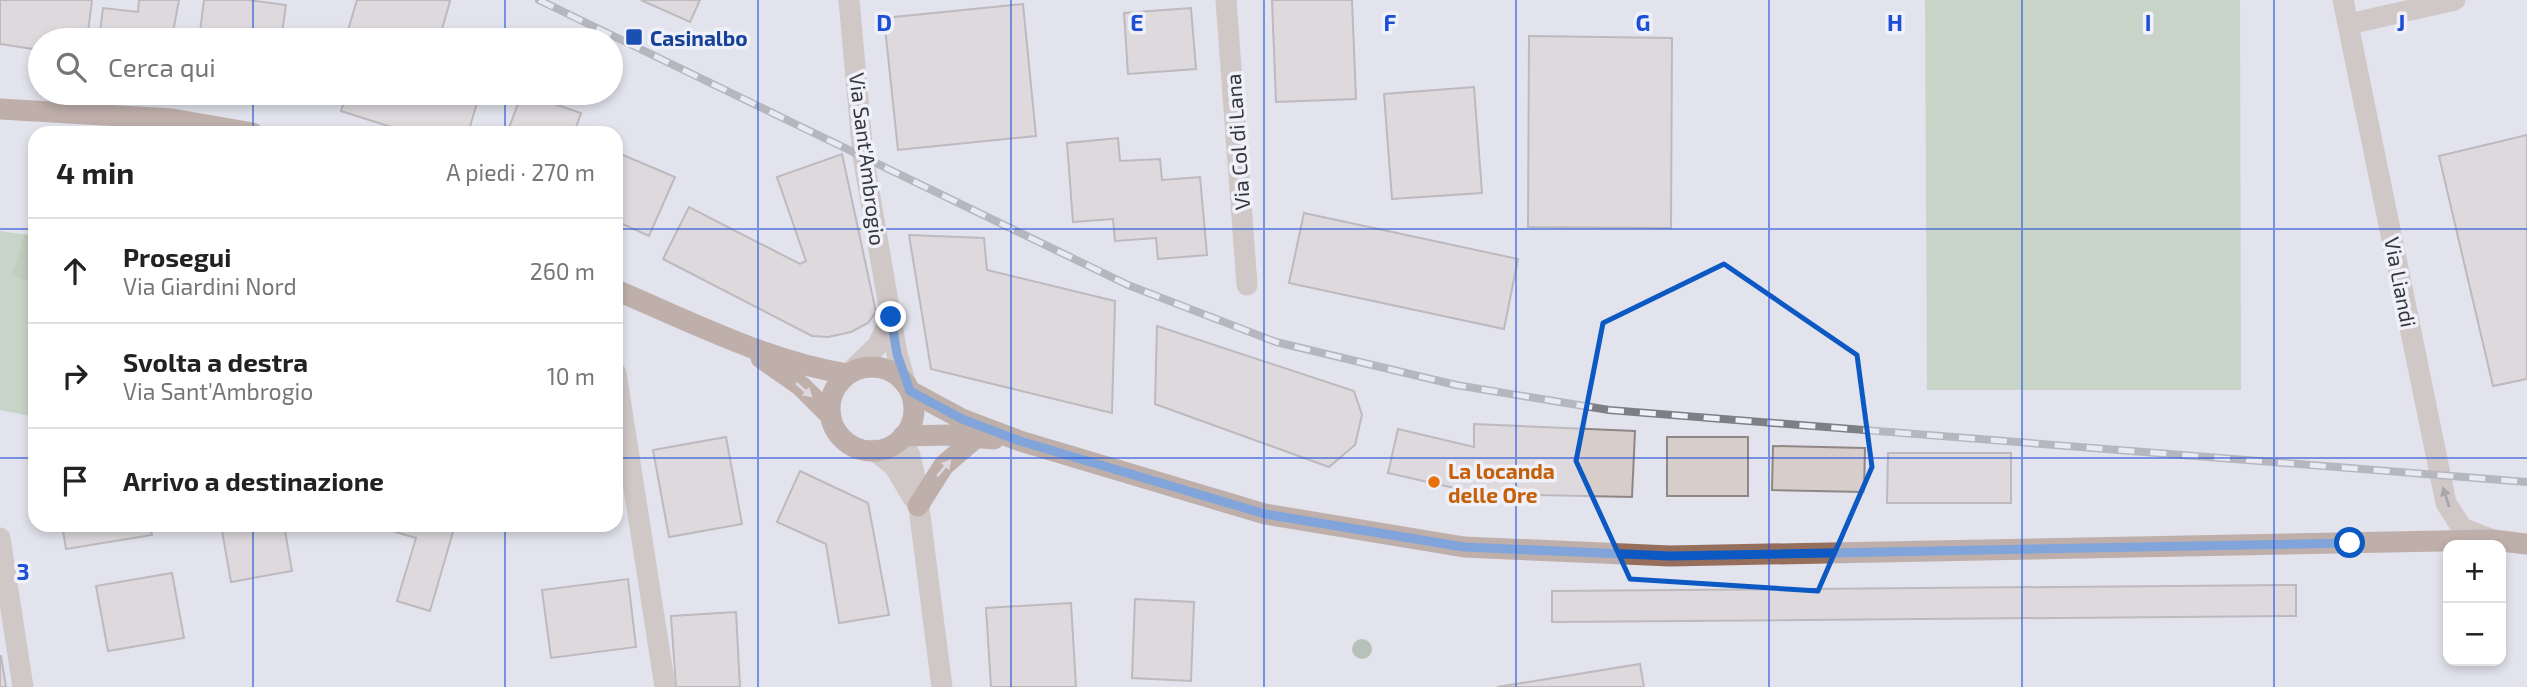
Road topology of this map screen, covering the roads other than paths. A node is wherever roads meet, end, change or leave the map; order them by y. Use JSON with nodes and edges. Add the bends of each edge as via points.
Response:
{"nodes":[{"id":1,"x":849,"y":0,"type":"edge"},
{"id":2,"x":1226,"y":0,"type":"edge"},
{"id":3,"x":2343,"y":0,"type":"edge"},
{"id":4,"x":2455,"y":0,"type":"edge"},
{"id":5,"x":2349,"y":24,"type":"junction"},
{"id":6,"x":0,"y":109,"type":"edge"},
{"id":7,"x":212,"y":126,"type":"edge"},
{"id":8,"x":1247,"y":285,"type":"dead end"},
{"id":9,"x":623,"y":293,"type":"edge"},
{"id":10,"x":891,"y":317,"type":"junction"},
{"id":11,"x":733,"y":339,"type":"junction"},
{"id":12,"x":848,"y":374,"type":"junction"},
{"id":13,"x":908,"y":387,"type":"junction"},
{"id":14,"x":831,"y":416,"type":"junction"},
{"id":15,"x":623,"y":418,"type":"edge"},
{"id":16,"x":977,"y":437,"type":"junction"},
{"id":17,"x":902,"y":438,"type":"junction"},
{"id":18,"x":1020,"y":441,"type":"junction"},
{"id":19,"x":874,"y":450,"type":"junction"},
{"id":20,"x":918,"y":506,"type":"junction"},
{"id":21,"x":0,"y":538,"type":"edge"},
{"id":22,"x":2491,"y":540,"type":"edge"},
{"id":23,"x":2443,"y":542,"type":"edge"},
{"id":24,"x":2506,"y":542,"type":"edge"},
{"id":25,"x":2527,"y":544,"type":"edge"},
{"id":26,"x":23,"y":687,"type":"edge"},
{"id":27,"x":665,"y":687,"type":"edge"},
{"id":28,"x":942,"y":687,"type":"edge"}],
"edges":[{"from":1,"to":10,"type":"street","name":"Via Sant'Ambrogio","via":[[863,156]]},
{"from":2,"to":8,"type":"street","name":"Via Col di Lana"},
{"from":3,"to":5,"type":"street","name":"Via Liandi"},
{"from":4,"to":5,"type":"street"},
{"from":22,"to":5,"type":"street","name":"Via Liandi","one_way":true,"via":[[2462,528],[2446,503]]},
{"from":6,"to":7,"type":"main road","via":[[172,119]]},
{"from":9,"to":11,"type":"main road"},
{"from":10,"to":12,"type":"street","via":[[878,345]]},
{"from":10,"to":13,"type":"street","name":"Via Sant'Ambrogio"},
{"from":11,"to":12,"type":"main road","via":[[810,368]]},
{"from":11,"to":14,"type":"main road","one_way":true,"via":[[801,386]]},
{"from":12,"to":13,"type":"main road","via":[[872,366],[885,368]]},
{"from":12,"to":14,"type":"main road","via":[[834,392]]},
{"from":13,"to":17,"type":"main road","via":[[913,416]]},
{"from":13,"to":18,"type":"main road","via":[[962,419]]},
{"from":14,"to":19,"type":"main road","via":[[841,437]]},
{"from":15,"to":27,"type":"street"},
{"from":16,"to":17,"type":"main road"},
{"from":16,"to":18,"type":"main road"},
{"from":20,"to":16,"type":"main road","one_way":true,"via":[[944,465]]},
{"from":17,"to":19,"type":"main road"},
{"from":17,"to":20,"type":"street","via":[[912,465]]},
{"from":18,"to":23,"type":"main road","via":[[1265,514],[1464,547],[1670,556]]},
{"from":19,"to":20,"type":"street","via":[[894,466]]},
{"from":20,"to":28,"type":"street"},
{"from":21,"to":26,"type":"street"},
{"from":24,"to":25,"type":"main road"}]}
